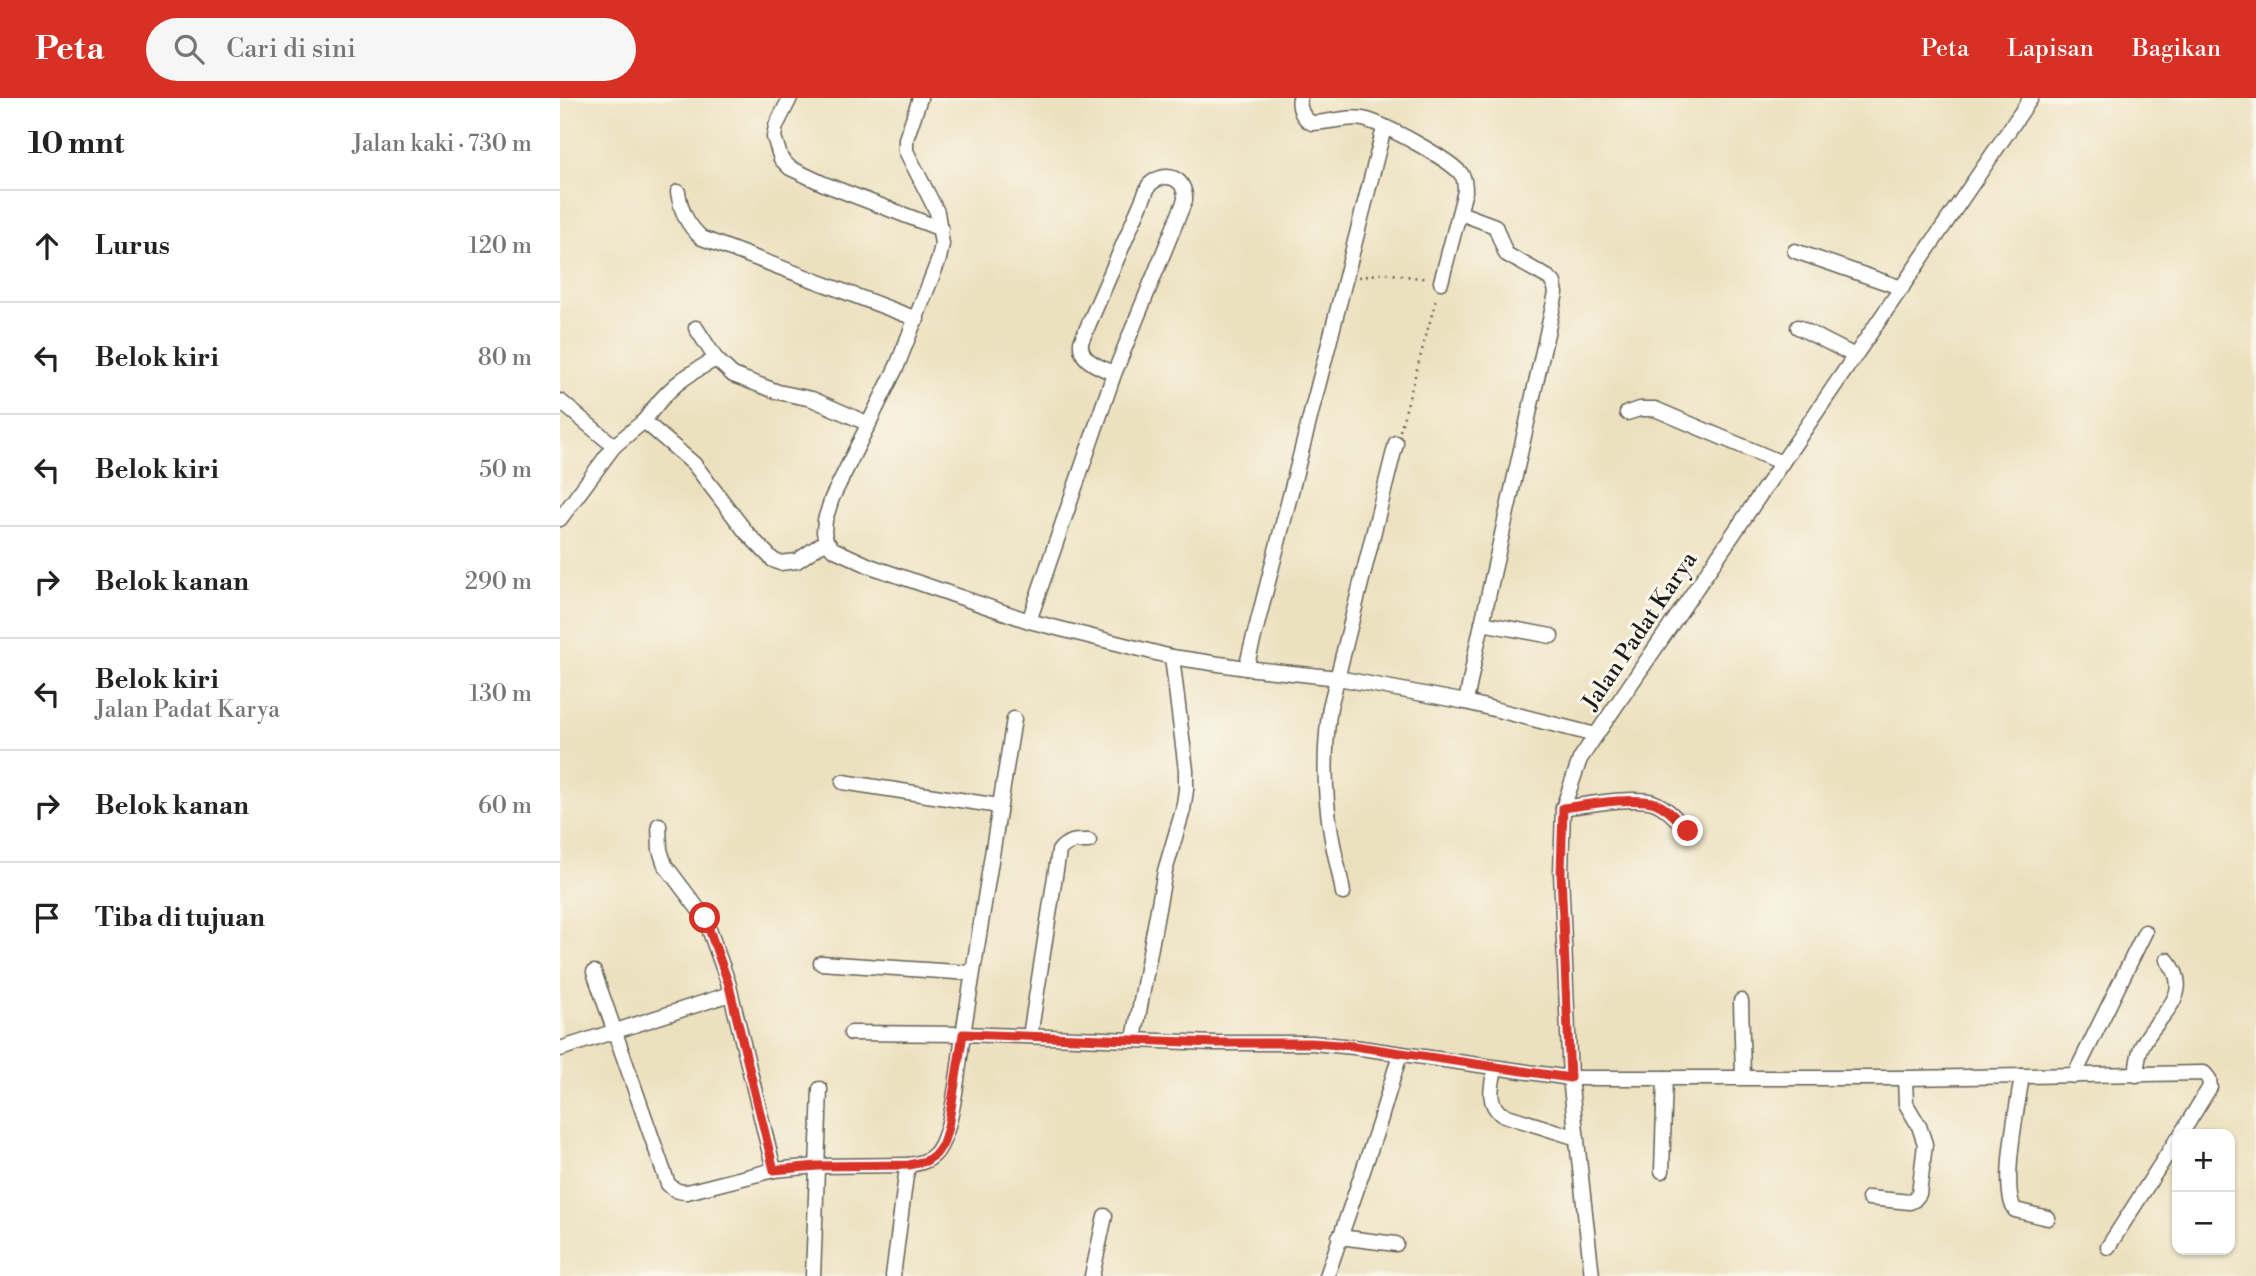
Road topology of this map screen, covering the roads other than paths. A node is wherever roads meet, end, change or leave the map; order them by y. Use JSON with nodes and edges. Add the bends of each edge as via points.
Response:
{"nodes":[{"id":1,"x":790,"y":98,"type":"edge"},
{"id":2,"x":920,"y":98,"type":"edge"},
{"id":3,"x":1300,"y":98,"type":"edge"},
{"id":4,"x":2031,"y":98,"type":"edge"},
{"id":5,"x":1384,"y":128,"type":"junction"},
{"id":6,"x":678,"y":192,"type":"dead end"},
{"id":7,"x":1460,"y":214,"type":"junction"},
{"id":8,"x":941,"y":229,"type":"junction"},
{"id":9,"x":1795,"y":251,"type":"dead end"},
{"id":10,"x":1441,"y":282,"type":"road end"},
{"id":11,"x":1902,"y":288,"type":"junction"},
{"id":12,"x":917,"y":319,"type":"junction"},
{"id":13,"x":1798,"y":327,"type":"dead end"},
{"id":14,"x":696,"y":328,"type":"dead end"},
{"id":15,"x":1856,"y":356,"type":"junction"},
{"id":16,"x":716,"y":359,"type":"junction"},
{"id":17,"x":1114,"y":374,"type":"junction"},
{"id":18,"x":560,"y":401,"type":"edge"},
{"id":19,"x":1627,"y":413,"type":"dead end"},
{"id":20,"x":644,"y":421,"type":"junction"},
{"id":21,"x":869,"y":424,"type":"junction"},
{"id":22,"x":1396,"y":443,"type":"road end"},
{"id":23,"x":614,"y":446,"type":"junction"},
{"id":24,"x":1782,"y":463,"type":"junction"},
{"id":25,"x":560,"y":519,"type":"edge"},
{"id":26,"x":826,"y":541,"type":"junction"},
{"id":27,"x":1029,"y":621,"type":"junction"},
{"id":28,"x":1482,"y":623,"type":"junction"},
{"id":29,"x":1551,"y":636,"type":"dead end"},
{"id":30,"x":1172,"y":657,"type":"junction"},
{"id":31,"x":1246,"y":668,"type":"junction"},
{"id":32,"x":1338,"y":678,"type":"junction"},
{"id":33,"x":1466,"y":702,"type":"junction"},
{"id":34,"x":1014,"y":719,"type":"dead end"},
{"id":35,"x":1596,"y":735,"type":"junction"},
{"id":36,"x":843,"y":782,"type":"dead end"},
{"id":37,"x":999,"y":806,"type":"junction"},
{"id":38,"x":1563,"y":808,"type":"junction"},
{"id":39,"x":659,"y":825,"type":"dead end"},
{"id":40,"x":1688,"y":831,"type":"dead end"},
{"id":41,"x":1089,"y":841,"type":"dead end"},
{"id":42,"x":1343,"y":893,"type":"dead end"},
{"id":43,"x":2145,"y":932,"type":"dead end"},
{"id":44,"x":2167,"y":960,"type":"dead end"},
{"id":45,"x":821,"y":964,"type":"dead end"},
{"id":46,"x":594,"y":972,"type":"dead end"},
{"id":47,"x":971,"y":973,"type":"junction"},
{"id":48,"x":730,"y":994,"type":"junction"},
{"id":49,"x":1741,"y":1001,"type":"dead end"},
{"id":50,"x":615,"y":1032,"type":"junction"},
{"id":51,"x":851,"y":1033,"type":"dead end"},
{"id":52,"x":963,"y":1034,"type":"junction"},
{"id":53,"x":1030,"y":1036,"type":"junction"},
{"id":54,"x":1134,"y":1039,"type":"junction"},
{"id":55,"x":560,"y":1049,"type":"edge"},
{"id":56,"x":1400,"y":1054,"type":"junction"},
{"id":57,"x":1495,"y":1068,"type":"junction"},
{"id":58,"x":2136,"y":1075,"type":"junction"},
{"id":59,"x":2022,"y":1076,"type":"junction"},
{"id":60,"x":2074,"y":1076,"type":"junction"},
{"id":61,"x":1743,"y":1077,"type":"junction"},
{"id":62,"x":1570,"y":1078,"type":"junction"},
{"id":63,"x":1665,"y":1078,"type":"junction"},
{"id":64,"x":1905,"y":1078,"type":"junction"},
{"id":65,"x":820,"y":1089,"type":"dead end"},
{"id":66,"x":2184,"y":1129,"type":"edge"},
{"id":67,"x":1577,"y":1138,"type":"junction"},
{"id":68,"x":2172,"y":1147,"type":"edge"},
{"id":69,"x":909,"y":1165,"type":"junction"},
{"id":70,"x":817,"y":1166,"type":"junction"},
{"id":71,"x":774,"y":1170,"type":"junction"},
{"id":72,"x":1662,"y":1171,"type":"dead end"},
{"id":73,"x":1869,"y":1198,"type":"dead end"},
{"id":74,"x":1105,"y":1216,"type":"dead end"},
{"id":75,"x":2048,"y":1218,"type":"dead end"},
{"id":76,"x":1339,"y":1237,"type":"junction"},
{"id":77,"x":1396,"y":1244,"type":"dead end"},
{"id":78,"x":2108,"y":1247,"type":"dead end"},
{"id":79,"x":813,"y":1276,"type":"edge"},
{"id":80,"x":893,"y":1276,"type":"edge"},
{"id":81,"x":1092,"y":1276,"type":"edge"},
{"id":82,"x":1327,"y":1276,"type":"edge"},
{"id":83,"x":1592,"y":1276,"type":"edge"}],
"edges":[{"from":1,"to":8,"type":"street","via":[[774,137],[781,159],[790,168]]},
{"from":2,"to":8,"type":"street","via":[[906,151]]},
{"from":3,"to":5,"type":"street","via":[[1303,115],[1312,123],[1366,120]]},
{"from":4,"to":11,"type":"street","name":"Jalan Padat Karya"},
{"from":5,"to":7,"type":"street","via":[[1419,144],[1457,170],[1465,184]]},
{"from":5,"to":31,"type":"street"},
{"from":6,"to":12,"type":"street","via":[[685,218],[702,237]]},
{"from":7,"to":10,"type":"street"},
{"from":7,"to":28,"type":"street","via":[[1495,226],[1506,254],[1549,278],[1556,293]]},
{"from":8,"to":12,"type":"street","via":[[939,259]]},
{"from":9,"to":11,"type":"street"},
{"from":11,"to":15,"type":"street","name":"Jalan Padat Karya"},
{"from":12,"to":21,"type":"street"},
{"from":13,"to":15,"type":"street"},
{"from":14,"to":16,"type":"street"},
{"from":15,"to":24,"type":"street","name":"Jalan Padat Karya"},
{"from":16,"to":20,"type":"street","via":[[682,378]]},
{"from":16,"to":21,"type":"street","via":[[733,375],[812,399]]},
{"from":17,"to":17,"type":"street","via":[[1185,200],[1175,178],[1168,176],[1149,185],[1081,342],[1086,359]]},
{"from":17,"to":27,"type":"street"},
{"from":18,"to":23,"type":"street"},
{"from":19,"to":24,"type":"street","via":[[1655,409]]},
{"from":20,"to":23,"type":"street"},
{"from":20,"to":26,"type":"street","via":[[694,464],[773,560],[797,561]]},
{"from":21,"to":26,"type":"street","via":[[832,498],[825,520]]},
{"from":22,"to":32,"type":"street"},
{"from":23,"to":25,"type":"street"},
{"from":24,"to":35,"type":"street","name":"Jalan Padat Karya"},
{"from":26,"to":27,"type":"street","via":[[870,566]]},
{"from":27,"to":30,"type":"street"},
{"from":28,"to":29,"type":"street"},
{"from":28,"to":33,"type":"street"},
{"from":30,"to":31,"type":"street"},
{"from":30,"to":54,"type":"street","via":[[1186,790],[1165,871]]},
{"from":31,"to":32,"type":"street"},
{"from":32,"to":33,"type":"street"},
{"from":32,"to":42,"type":"street","via":[[1325,757],[1331,832]]},
{"from":33,"to":35,"type":"street"},
{"from":34,"to":37,"type":"street"},
{"from":35,"to":38,"type":"street","name":"Jalan Padat Karya","via":[[1580,759]]},
{"from":36,"to":37,"type":"street"},
{"from":37,"to":47,"type":"street"},
{"from":38,"to":40,"type":"street","via":[[1654,803]]},
{"from":38,"to":62,"type":"street","name":"Jalan Padat Karya","via":[[1561,873]]},
{"from":39,"to":48,"type":"street","via":[[665,865],[705,918]]},
{"from":41,"to":53,"type":"street","via":[[1071,841],[1059,851]]},
{"from":43,"to":60,"type":"street"},
{"from":44,"to":58,"type":"street","via":[[2179,980],[2178,992],[2142,1046]]},
{"from":45,"to":47,"type":"street"},
{"from":46,"to":50,"type":"street"},
{"from":47,"to":52,"type":"street"},
{"from":48,"to":50,"type":"street"},
{"from":48,"to":71,"type":"street"},
{"from":49,"to":61,"type":"street"},
{"from":50,"to":55,"type":"street"},
{"from":50,"to":71,"type":"street","via":[[671,1188],[687,1192]]},
{"from":51,"to":52,"type":"street"},
{"from":52,"to":53,"type":"street"},
{"from":52,"to":69,"type":"street","via":[[943,1144],[926,1161]]},
{"from":53,"to":54,"type":"street"},
{"from":54,"to":56,"type":"street","via":[[1312,1043]]},
{"from":56,"to":57,"type":"street"},
{"from":56,"to":76,"type":"street"},
{"from":57,"to":62,"type":"street"},
{"from":57,"to":67,"type":"street","via":[[1491,1097],[1496,1110]]},
{"from":58,"to":60,"type":"street"},
{"from":58,"to":66,"type":"street","via":[[2207,1076],[2210,1087]]},
{"from":59,"to":60,"type":"street"},
{"from":59,"to":64,"type":"street"},
{"from":59,"to":75,"type":"street","via":[[2010,1196],[2015,1210]]},
{"from":61,"to":63,"type":"street"},
{"from":61,"to":64,"type":"street"},
{"from":62,"to":63,"type":"street"},
{"from":62,"to":67,"type":"street","name":"Jalan Padat Karya"},
{"from":63,"to":72,"type":"street"},
{"from":64,"to":73,"type":"street","via":[[1906,1104],[1925,1144],[1919,1194],[1910,1202]]},
{"from":65,"to":70,"type":"street"},
{"from":67,"to":83,"type":"street","name":"Jalan Padat Karya"},
{"from":68,"to":78,"type":"street"},
{"from":69,"to":70,"type":"street"},
{"from":69,"to":80,"type":"street"},
{"from":70,"to":71,"type":"street"},
{"from":70,"to":79,"type":"street"},
{"from":74,"to":81,"type":"street"},
{"from":76,"to":77,"type":"street"},
{"from":76,"to":82,"type":"street"}]}
